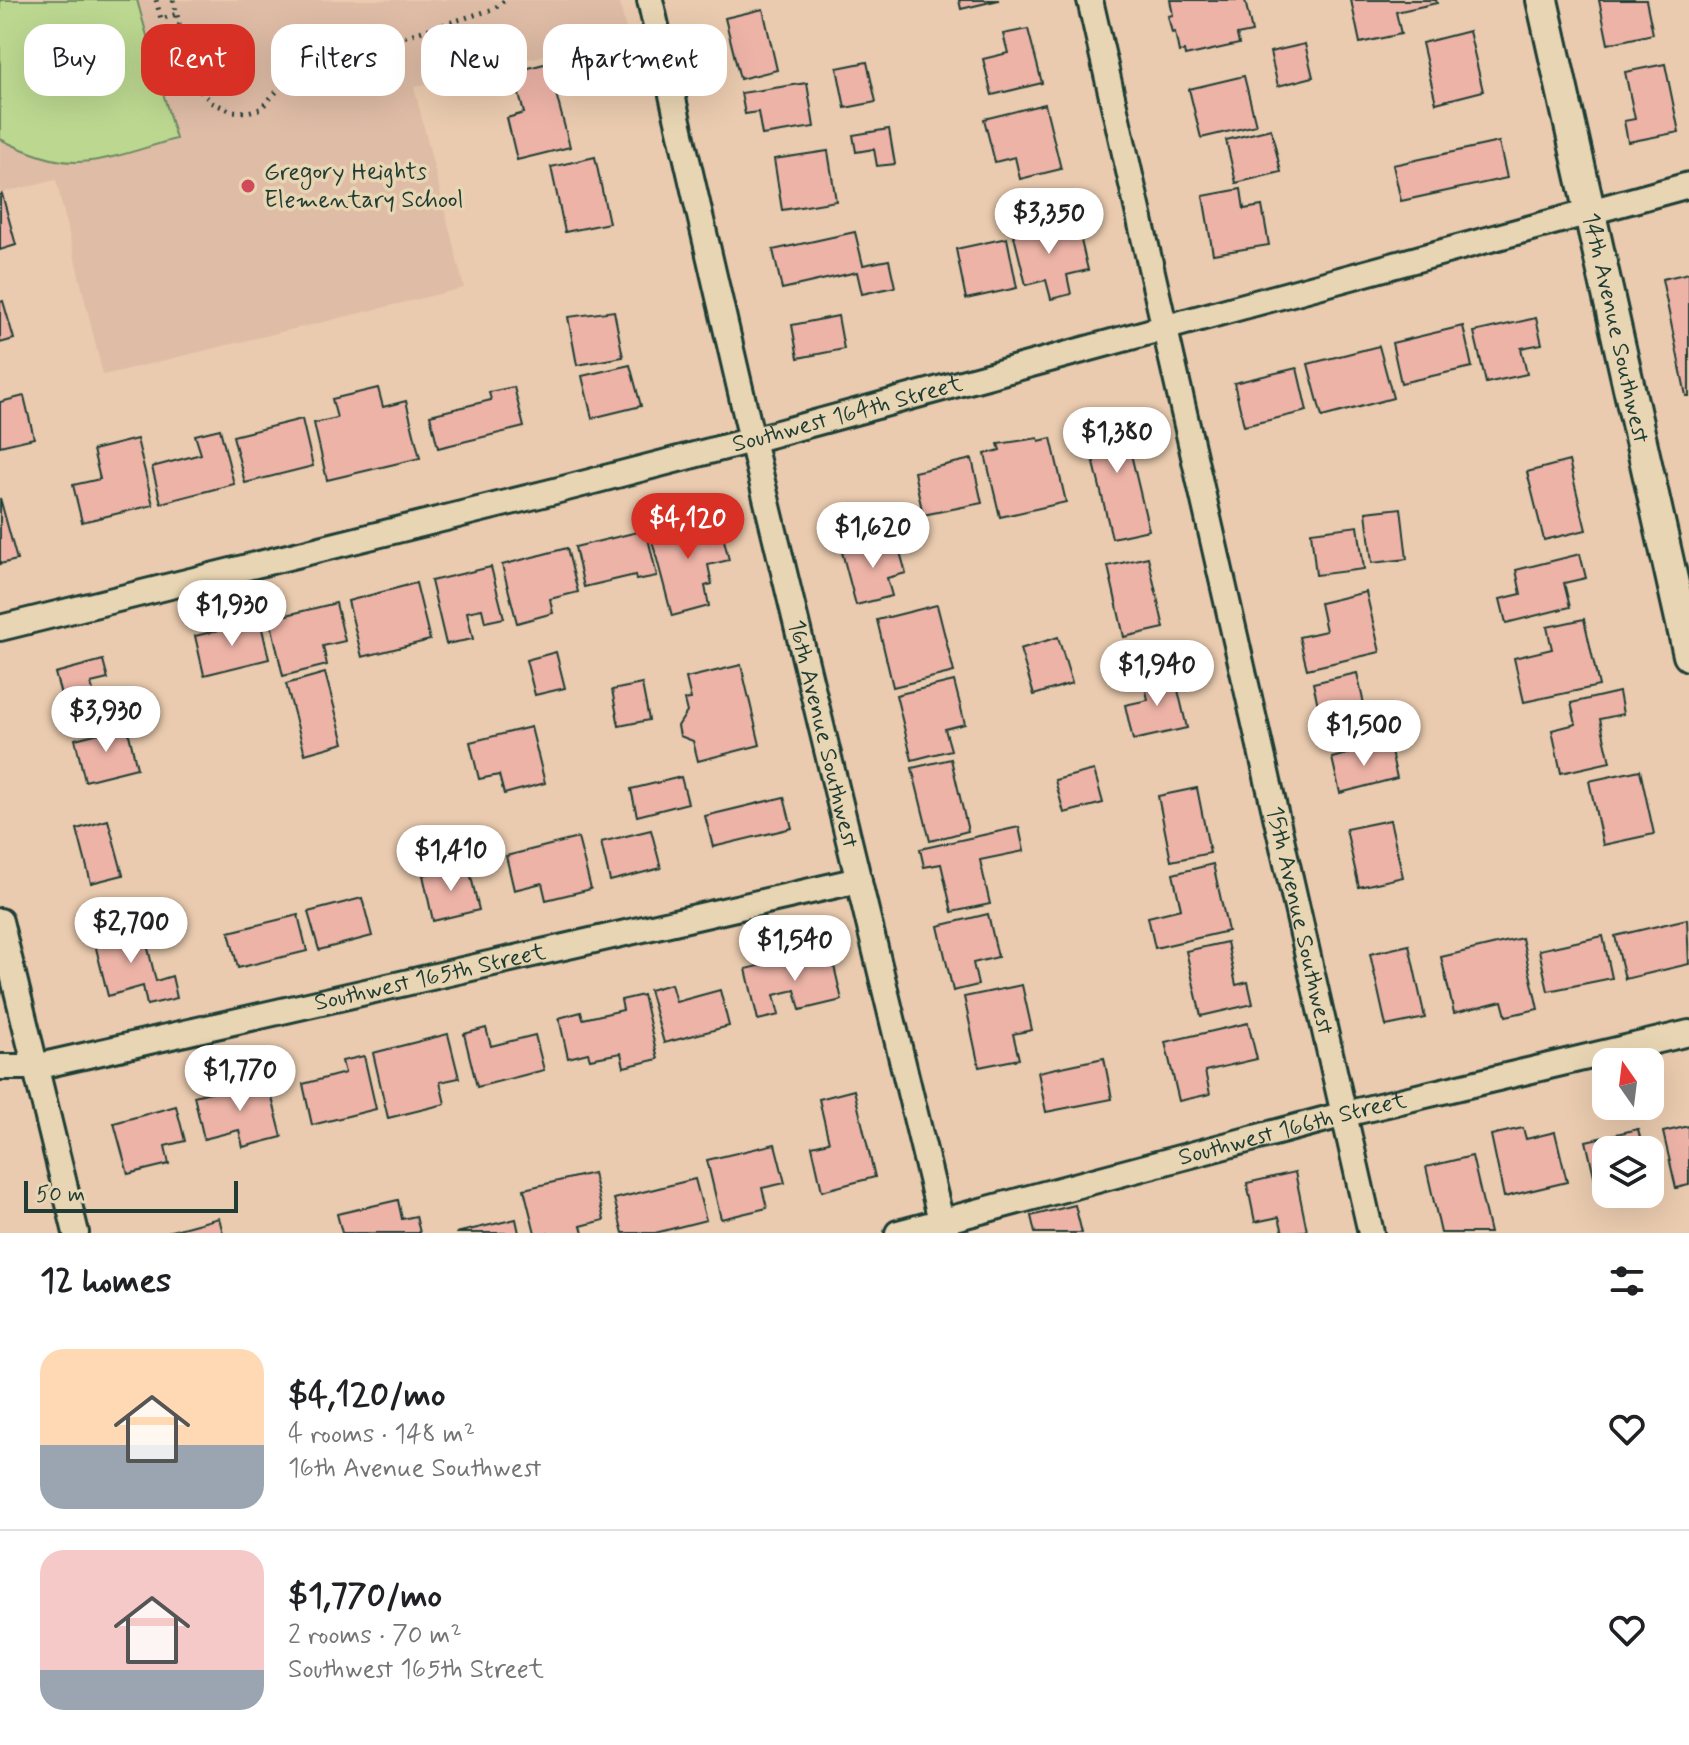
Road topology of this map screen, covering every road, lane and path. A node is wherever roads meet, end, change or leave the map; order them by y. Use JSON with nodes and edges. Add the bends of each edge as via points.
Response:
{"nodes":[{"id":1,"x":156,"y":0,"type":"edge"},
{"id":2,"x":173,"y":0,"type":"edge"},
{"id":3,"x":505,"y":0,"type":"edge"},
{"id":4,"x":650,"y":0,"type":"edge"},
{"id":5,"x":1090,"y":0,"type":"edge"},
{"id":6,"x":1542,"y":0,"type":"edge"},
{"id":7,"x":177,"y":14,"type":"junction"},
{"id":8,"x":1689,"y":185,"type":"edge"},
{"id":9,"x":1590,"y":211,"type":"junction"},
{"id":10,"x":1165,"y":329,"type":"junction"},
{"id":11,"x":752,"y":440,"type":"junction"},
{"id":12,"x":0,"y":628,"type":"edge"},
{"id":13,"x":1689,"y":655,"type":"edge"},
{"id":14,"x":859,"y":880,"type":"junction"},
{"id":15,"x":0,"y":921,"type":"edge"},
{"id":16,"x":1689,"y":1033,"type":"edge"},
{"id":17,"x":0,"y":1067,"type":"edge"},
{"id":18,"x":35,"y":1067,"type":"junction"},
{"id":19,"x":1345,"y":1114,"type":"junction"},
{"id":20,"x":942,"y":1227,"type":"edge"},
{"id":21,"x":76,"y":1233,"type":"edge"},
{"id":22,"x":898,"y":1233,"type":"edge"},
{"id":23,"x":1371,"y":1233,"type":"edge"}],
"edges":[{"from":1,"to":7,"type":"path","via":[[161,19]]},
{"from":2,"to":7,"type":"path"},
{"from":3,"to":7,"type":"path","via":[[494,9],[309,66],[260,109],[247,112],[213,103],[196,87]]},
{"from":4,"to":11,"type":"street","name":"16th Avenue Southwest"},
{"from":5,"to":10,"type":"street","name":"15th Avenue Southwest"},
{"from":6,"to":9,"type":"street","name":"14th Avenue Southwest"},
{"from":8,"to":9,"type":"street","name":"Southwest 164th Street"},
{"from":9,"to":10,"type":"street","name":"Southwest 164th Street"},
{"from":9,"to":13,"type":"street","name":"14th Avenue Southwest"},
{"from":10,"to":11,"type":"street","name":"Southwest 164th Street"},
{"from":10,"to":19,"type":"street","name":"15th Avenue Southwest"},
{"from":11,"to":12,"type":"street","name":"Southwest 164th Street"},
{"from":11,"to":14,"type":"street","name":"16th Avenue Southwest"},
{"from":14,"to":18,"type":"street","name":"Southwest 165th Street"},
{"from":14,"to":20,"type":"street","name":"16th Avenue Southwest"},
{"from":15,"to":18,"type":"street"},
{"from":16,"to":19,"type":"street","name":"Southwest 166th Street"},
{"from":17,"to":18,"type":"street","name":"Southwest 165th Street"},
{"from":18,"to":21,"type":"street"},
{"from":19,"to":20,"type":"street","name":"Southwest 166th Street"},
{"from":19,"to":23,"type":"street","name":"15th Avenue Southwest"},
{"from":20,"to":22,"type":"street","name":"Southwest 166th Street"}]}
